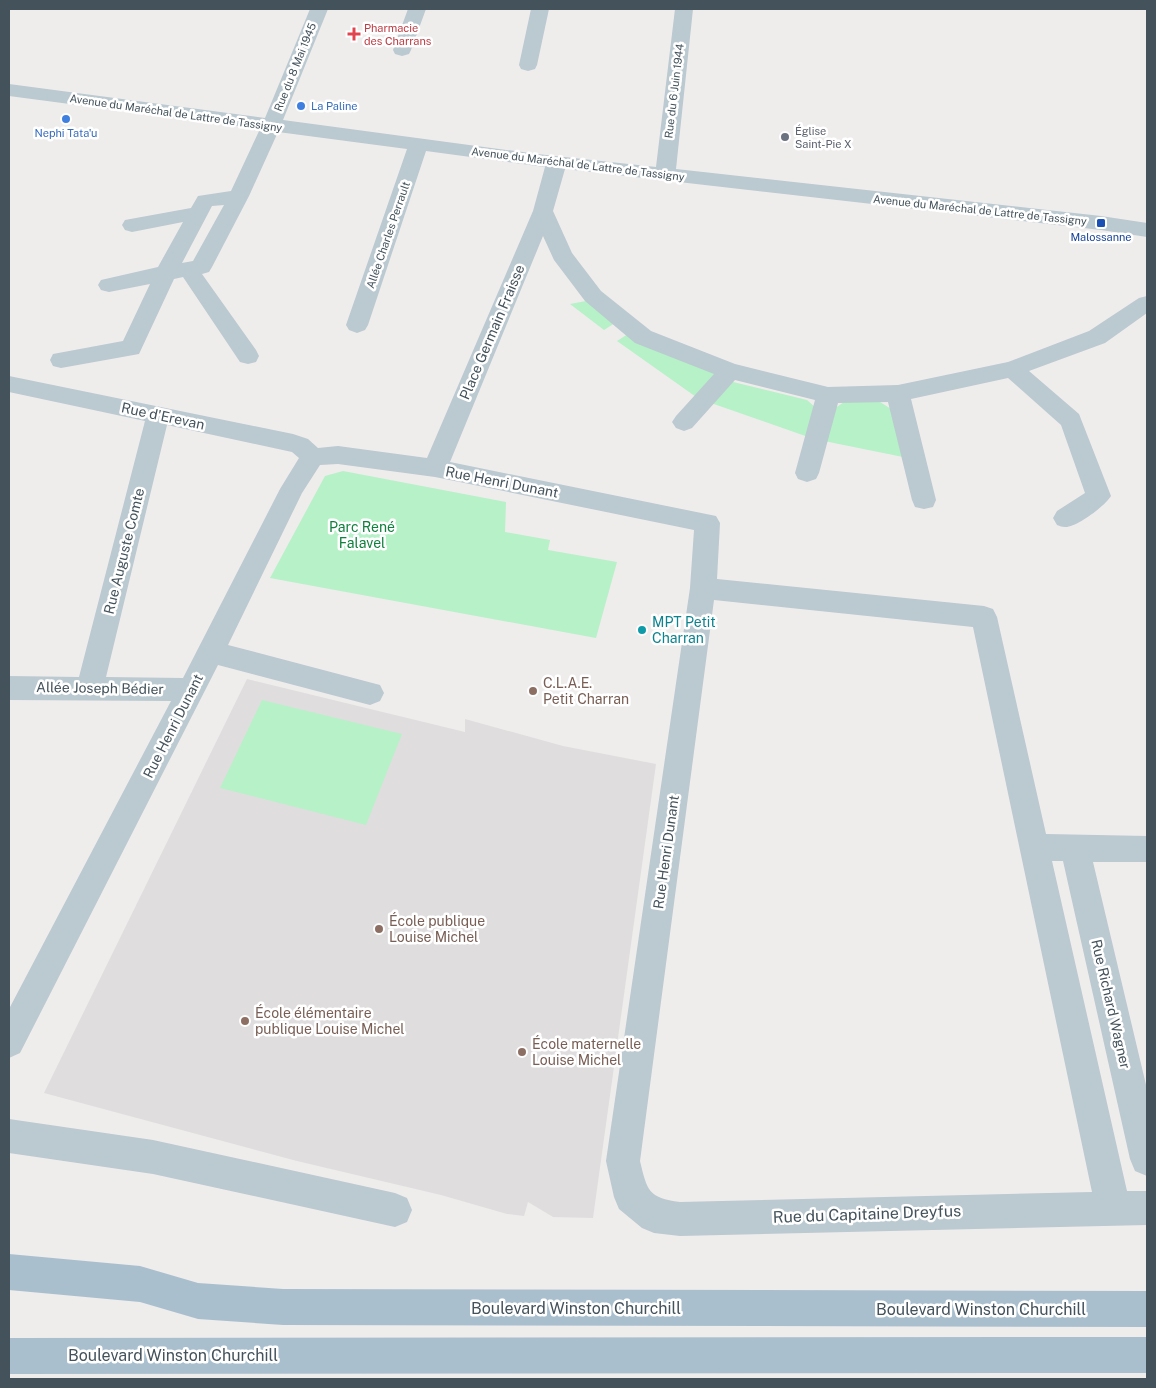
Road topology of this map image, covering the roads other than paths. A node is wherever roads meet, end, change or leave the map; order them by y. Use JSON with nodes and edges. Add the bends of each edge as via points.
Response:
{"nodes":[{"id":1,"x":319,"y":9,"type":"edge"},
{"id":2,"x":417,"y":9,"type":"edge"},
{"id":3,"x":540,"y":9,"type":"edge"},
{"id":4,"x":684,"y":9,"type":"edge"},
{"id":5,"x":402,"y":50,"type":"dead end"},
{"id":6,"x":528,"y":65,"type":"dead end"},
{"id":7,"x":9,"y":90,"type":"edge"},
{"id":8,"x":271,"y":126,"type":"junction"},
{"id":9,"x":418,"y":145,"type":"junction"},
{"id":10,"x":557,"y":162,"type":"junction"},
{"id":11,"x":665,"y":174,"type":"junction"},
{"id":12,"x":239,"y":196,"type":"junction"},
{"id":13,"x":543,"y":210,"type":"junction"},
{"id":14,"x":198,"y":213,"type":"junction"},
{"id":15,"x":132,"y":225,"type":"dead end"},
{"id":16,"x":1147,"y":230,"type":"edge"},
{"id":17,"x":188,"y":269,"type":"junction"},
{"id":18,"x":166,"y":273,"type":"junction"},
{"id":19,"x":109,"y":285,"type":"dead end"},
{"id":20,"x":1147,"y":302,"type":"edge"},
{"id":21,"x":357,"y":325,"type":"dead end"},
{"id":22,"x":248,"y":356,"type":"dead end"},
{"id":23,"x":61,"y":360,"type":"dead end"},
{"id":24,"x":1012,"y":369,"type":"junction"},
{"id":25,"x":730,"y":371,"type":"junction"},
{"id":26,"x":9,"y":384,"type":"edge"},
{"id":27,"x":898,"y":394,"type":"junction"},
{"id":28,"x":828,"y":395,"type":"junction"},
{"id":29,"x":158,"y":415,"type":"junction"},
{"id":30,"x":684,"y":422,"type":"dead end"},
{"id":31,"x":313,"y":457,"type":"junction"},
{"id":32,"x":437,"y":461,"type":"junction"},
{"id":33,"x":807,"y":473,"type":"dead end"},
{"id":34,"x":924,"y":500,"type":"dead end"},
{"id":35,"x":1066,"y":518,"type":"dead end"},
{"id":36,"x":703,"y":588,"type":"junction"},
{"id":37,"x":211,"y":652,"type":"junction"},
{"id":38,"x":9,"y":688,"type":"edge"},
{"id":39,"x":90,"y":688,"type":"junction"},
{"id":40,"x":192,"y":690,"type":"junction"},
{"id":41,"x":370,"y":693,"type":"dead end"},
{"id":42,"x":1033,"y":847,"type":"junction"},
{"id":43,"x":1075,"y":848,"type":"junction"},
{"id":44,"x":1147,"y":849,"type":"edge"},
{"id":45,"x":9,"y":1042,"type":"edge"},
{"id":46,"x":9,"y":1136,"type":"edge"},
{"id":47,"x":1147,"y":1159,"type":"edge"},
{"id":48,"x":623,"y":1161,"type":"joint"},
{"id":49,"x":1113,"y":1208,"type":"junction"},
{"id":50,"x":1147,"y":1208,"type":"edge"},
{"id":51,"x":395,"y":1210,"type":"dead end"},
{"id":52,"x":9,"y":1272,"type":"edge"},
{"id":53,"x":1147,"y":1309,"type":"edge"},
{"id":54,"x":1147,"y":1355,"type":"edge"},
{"id":55,"x":9,"y":1356,"type":"edge"}],
"edges":[{"from":1,"to":8,"type":"street","name":"Rue du 8 Mai 1945"},
{"from":2,"to":5,"type":"street"},
{"from":3,"to":6,"type":"street"},
{"from":4,"to":11,"type":"street","name":"Rue du 6 Juin 1944"},
{"from":7,"to":8,"type":"street","name":"Avenue du Maréchal de Lattre de Tassigny"},
{"from":8,"to":9,"type":"street","name":"Avenue du Maréchal de Lattre de Tassigny"},
{"from":8,"to":12,"type":"street","name":"Rue du 8 Mai 1945"},
{"from":9,"to":10,"type":"street","name":"Avenue du Maréchal de Lattre de Tassigny"},
{"from":9,"to":21,"type":"street","name":"Allée Charles Perrault"},
{"from":10,"to":11,"type":"street","name":"Avenue du Maréchal de Lattre de Tassigny"},
{"from":10,"to":13,"type":"street","name":"Place Germain Fraisse"},
{"from":11,"to":16,"type":"street","name":"Avenue du Maréchal de Lattre de Tassigny"},
{"from":12,"to":14,"type":"street","via":[[204,201]]},
{"from":12,"to":17,"type":"street","name":"Rue du 8 Mai 1945","via":[[202,267]]},
{"from":13,"to":25,"type":"street","via":[[562,255],[594,296],[643,337]]},
{"from":13,"to":32,"type":"street","name":"Place Germain Fraisse"},
{"from":14,"to":15,"type":"street"},
{"from":14,"to":18,"type":"street"},
{"from":17,"to":18,"type":"street"},
{"from":17,"to":22,"type":"street"},
{"from":18,"to":19,"type":"street"},
{"from":18,"to":23,"type":"street","via":[[131,348]]},
{"from":20,"to":24,"type":"street","via":[[1097,337]]},
{"from":24,"to":27,"type":"street"},
{"from":24,"to":35,"type":"street","via":[[1071,420],[1099,496]]},
{"from":25,"to":28,"type":"street"},
{"from":25,"to":30,"type":"street"},
{"from":26,"to":29,"type":"street","name":"Rue d'Erevan"},
{"from":27,"to":28,"type":"street"},
{"from":27,"to":34,"type":"street"},
{"from":28,"to":33,"type":"street"},
{"from":29,"to":31,"type":"street","name":"Rue d'Erevan","via":[[300,445]]},
{"from":29,"to":39,"type":"street","name":"Rue Auguste Comte"},
{"from":31,"to":32,"type":"street","name":"Rue Henri Dunant","via":[[338,455]]},
{"from":31,"to":37,"type":"street","name":"Rue Henri Dunant","via":[[292,489]]},
{"from":32,"to":36,"type":"street","name":"Rue Henri Dunant","via":[[707,523]]},
{"from":36,"to":42,"type":"street","via":[[984,617]]},
{"from":36,"to":48,"type":"street","name":"Rue Henri Dunant"},
{"from":37,"to":40,"type":"street","name":"Rue Henri Dunant"},
{"from":37,"to":41,"type":"street"},
{"from":38,"to":39,"type":"street","name":"Allée Joseph Bédier"},
{"from":39,"to":40,"type":"street","name":"Allée Joseph Bédier"},
{"from":40,"to":45,"type":"street","name":"Rue Henri Dunant"},
{"from":42,"to":43,"type":"street"},
{"from":42,"to":49,"type":"street"},
{"from":43,"to":44,"type":"street"},
{"from":43,"to":47,"type":"street","name":"Rue Richard Wagner"},
{"from":46,"to":51,"type":"street","via":[[153,1157]]},
{"from":48,"to":49,"type":"street","name":"Rue du Capitaine Dreyfus","via":[[631,1197],[654,1216],[680,1219]]},
{"from":49,"to":50,"type":"street","name":"Rue du Capitaine Dreyfus"},
{"from":52,"to":53,"type":"main road","name":"Boulevard Winston Churchill","via":[[140,1284],[198,1301],[283,1307]]},
{"from":54,"to":55,"type":"main road","name":"Boulevard Winston Churchill"}]}
